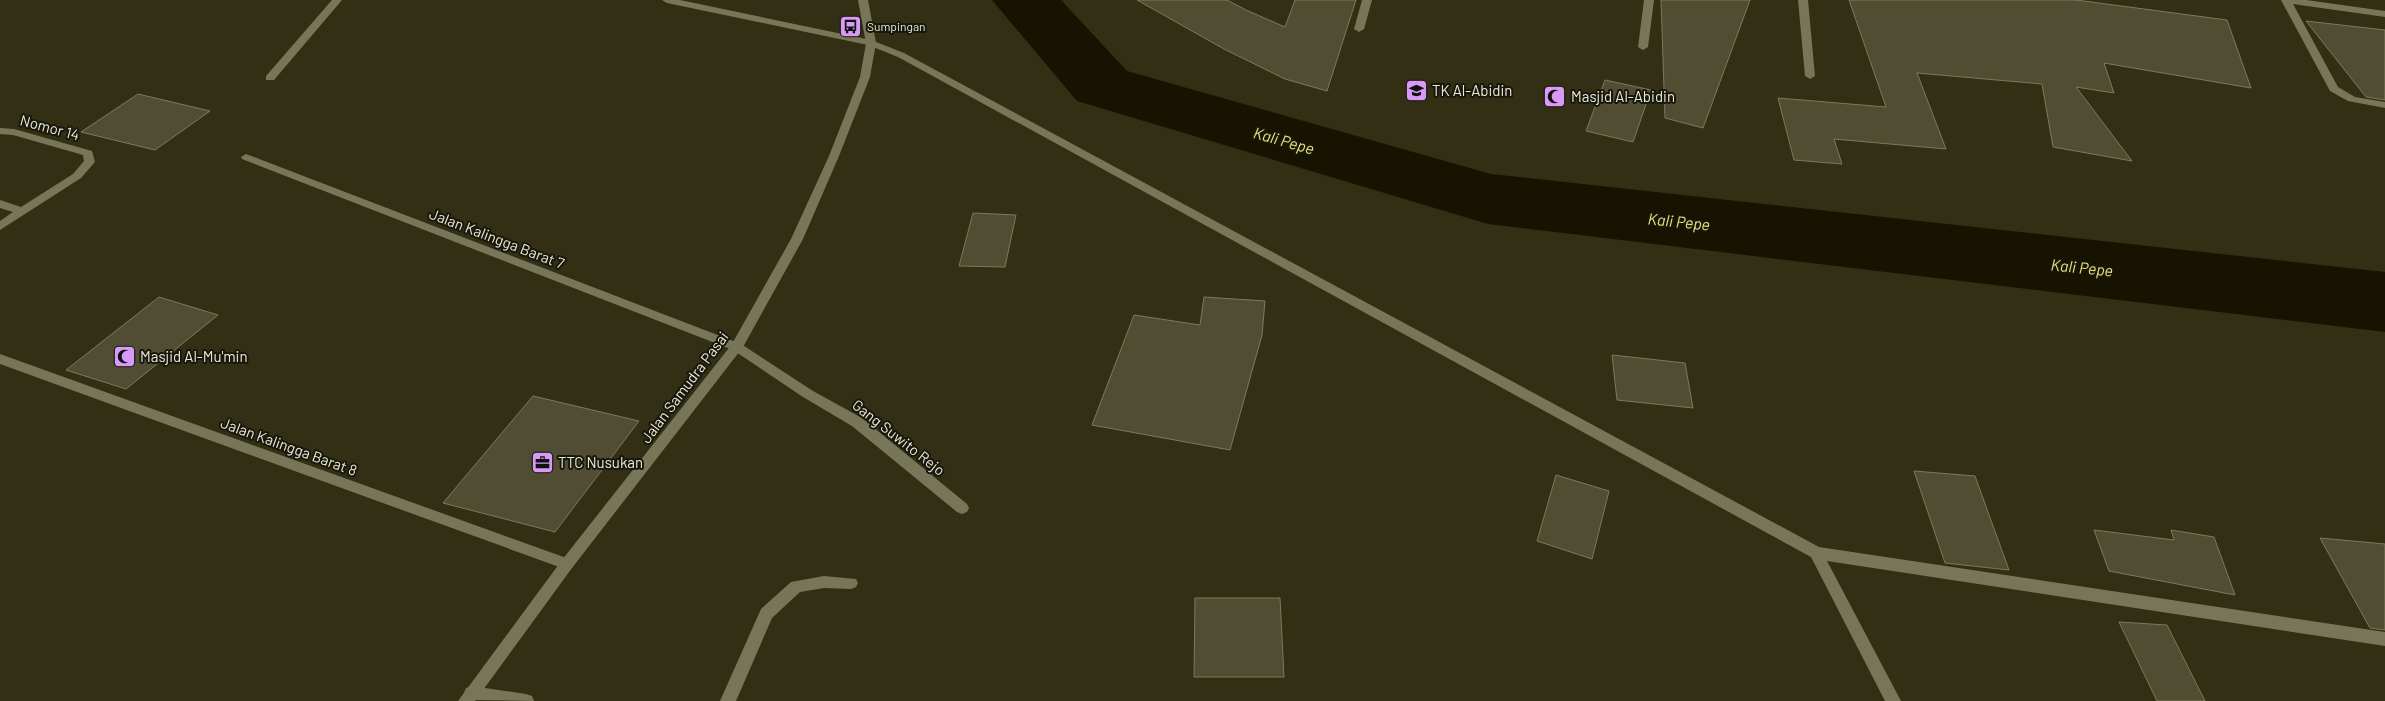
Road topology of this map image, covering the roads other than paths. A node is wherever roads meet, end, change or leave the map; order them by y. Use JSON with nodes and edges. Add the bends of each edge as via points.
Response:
{"nodes":[{"id":1,"x":338,"y":0,"type":"edge"},
{"id":2,"x":668,"y":0,"type":"edge"},
{"id":3,"x":862,"y":0,"type":"edge"},
{"id":4,"x":1367,"y":0,"type":"edge"},
{"id":5,"x":1649,"y":0,"type":"edge"},
{"id":6,"x":1803,"y":0,"type":"edge"},
{"id":7,"x":2286,"y":0,"type":"edge"},
{"id":8,"x":2385,"y":14,"type":"edge"},
{"id":9,"x":1359,"y":29,"type":"dead end"},
{"id":10,"x":871,"y":43,"type":"junction"},
{"id":11,"x":1643,"y":47,"type":"dead end"},
{"id":12,"x":1810,"y":76,"type":"dead end"},
{"id":13,"x":270,"y":78,"type":"dead end"},
{"id":14,"x":2385,"y":105,"type":"edge"},
{"id":15,"x":0,"y":131,"type":"edge"},
{"id":16,"x":246,"y":157,"type":"dead end"},
{"id":17,"x":0,"y":204,"type":"edge"},
{"id":18,"x":22,"y":212,"type":"junction"},
{"id":19,"x":0,"y":226,"type":"edge"},
{"id":20,"x":736,"y":347,"type":"junction"},
{"id":21,"x":0,"y":359,"type":"edge"},
{"id":22,"x":962,"y":508,"type":"dead end"},
{"id":23,"x":1816,"y":553,"type":"junction"},
{"id":24,"x":567,"y":564,"type":"junction"},
{"id":25,"x":851,"y":583,"type":"dead end"},
{"id":26,"x":2385,"y":639,"type":"edge"},
{"id":27,"x":469,"y":697,"type":"edge"},
{"id":28,"x":526,"y":701,"type":"edge"},
{"id":29,"x":728,"y":701,"type":"edge"},
{"id":30,"x":1893,"y":701,"type":"edge"}],
"edges":[{"from":1,"to":13,"type":"street"},
{"from":2,"to":10,"type":"street"},
{"from":3,"to":10,"type":"street","name":"Jalan Samudra Pasai"},
{"from":4,"to":9,"type":"street"},
{"from":5,"to":11,"type":"street"},
{"from":6,"to":12,"type":"street"},
{"from":7,"to":8,"type":"street"},
{"from":7,"to":14,"type":"street","via":[[2334,89],[2354,100]]},
{"from":10,"to":20,"type":"street","name":"Jalan Samudra Pasai","via":[[865,77],[834,156],[797,239]]},
{"from":10,"to":23,"type":"street","via":[[931,70]]},
{"from":15,"to":18,"type":"street","name":"Nomor 14","via":[[88,153],[90,162],[77,176]]},
{"from":16,"to":20,"type":"street","name":"Jalan Kalingga Barat 7"},
{"from":17,"to":18,"type":"street"},
{"from":18,"to":19,"type":"street","name":"Nomor 14"},
{"from":20,"to":22,"type":"street","name":"Gang Suwito Rejo","via":[[858,422]]},
{"from":20,"to":24,"type":"street","name":"Jalan Samudra Pasai"},
{"from":21,"to":24,"type":"street","name":"Jalan Kalingga Barat 8"},
{"from":23,"to":26,"type":"street"},
{"from":23,"to":30,"type":"street"},
{"from":24,"to":27,"type":"street","name":"Jalan Samudra Pasai"},
{"from":25,"to":29,"type":"street","via":[[796,586],[766,614]]},
{"from":27,"to":28,"type":"street"}]}
